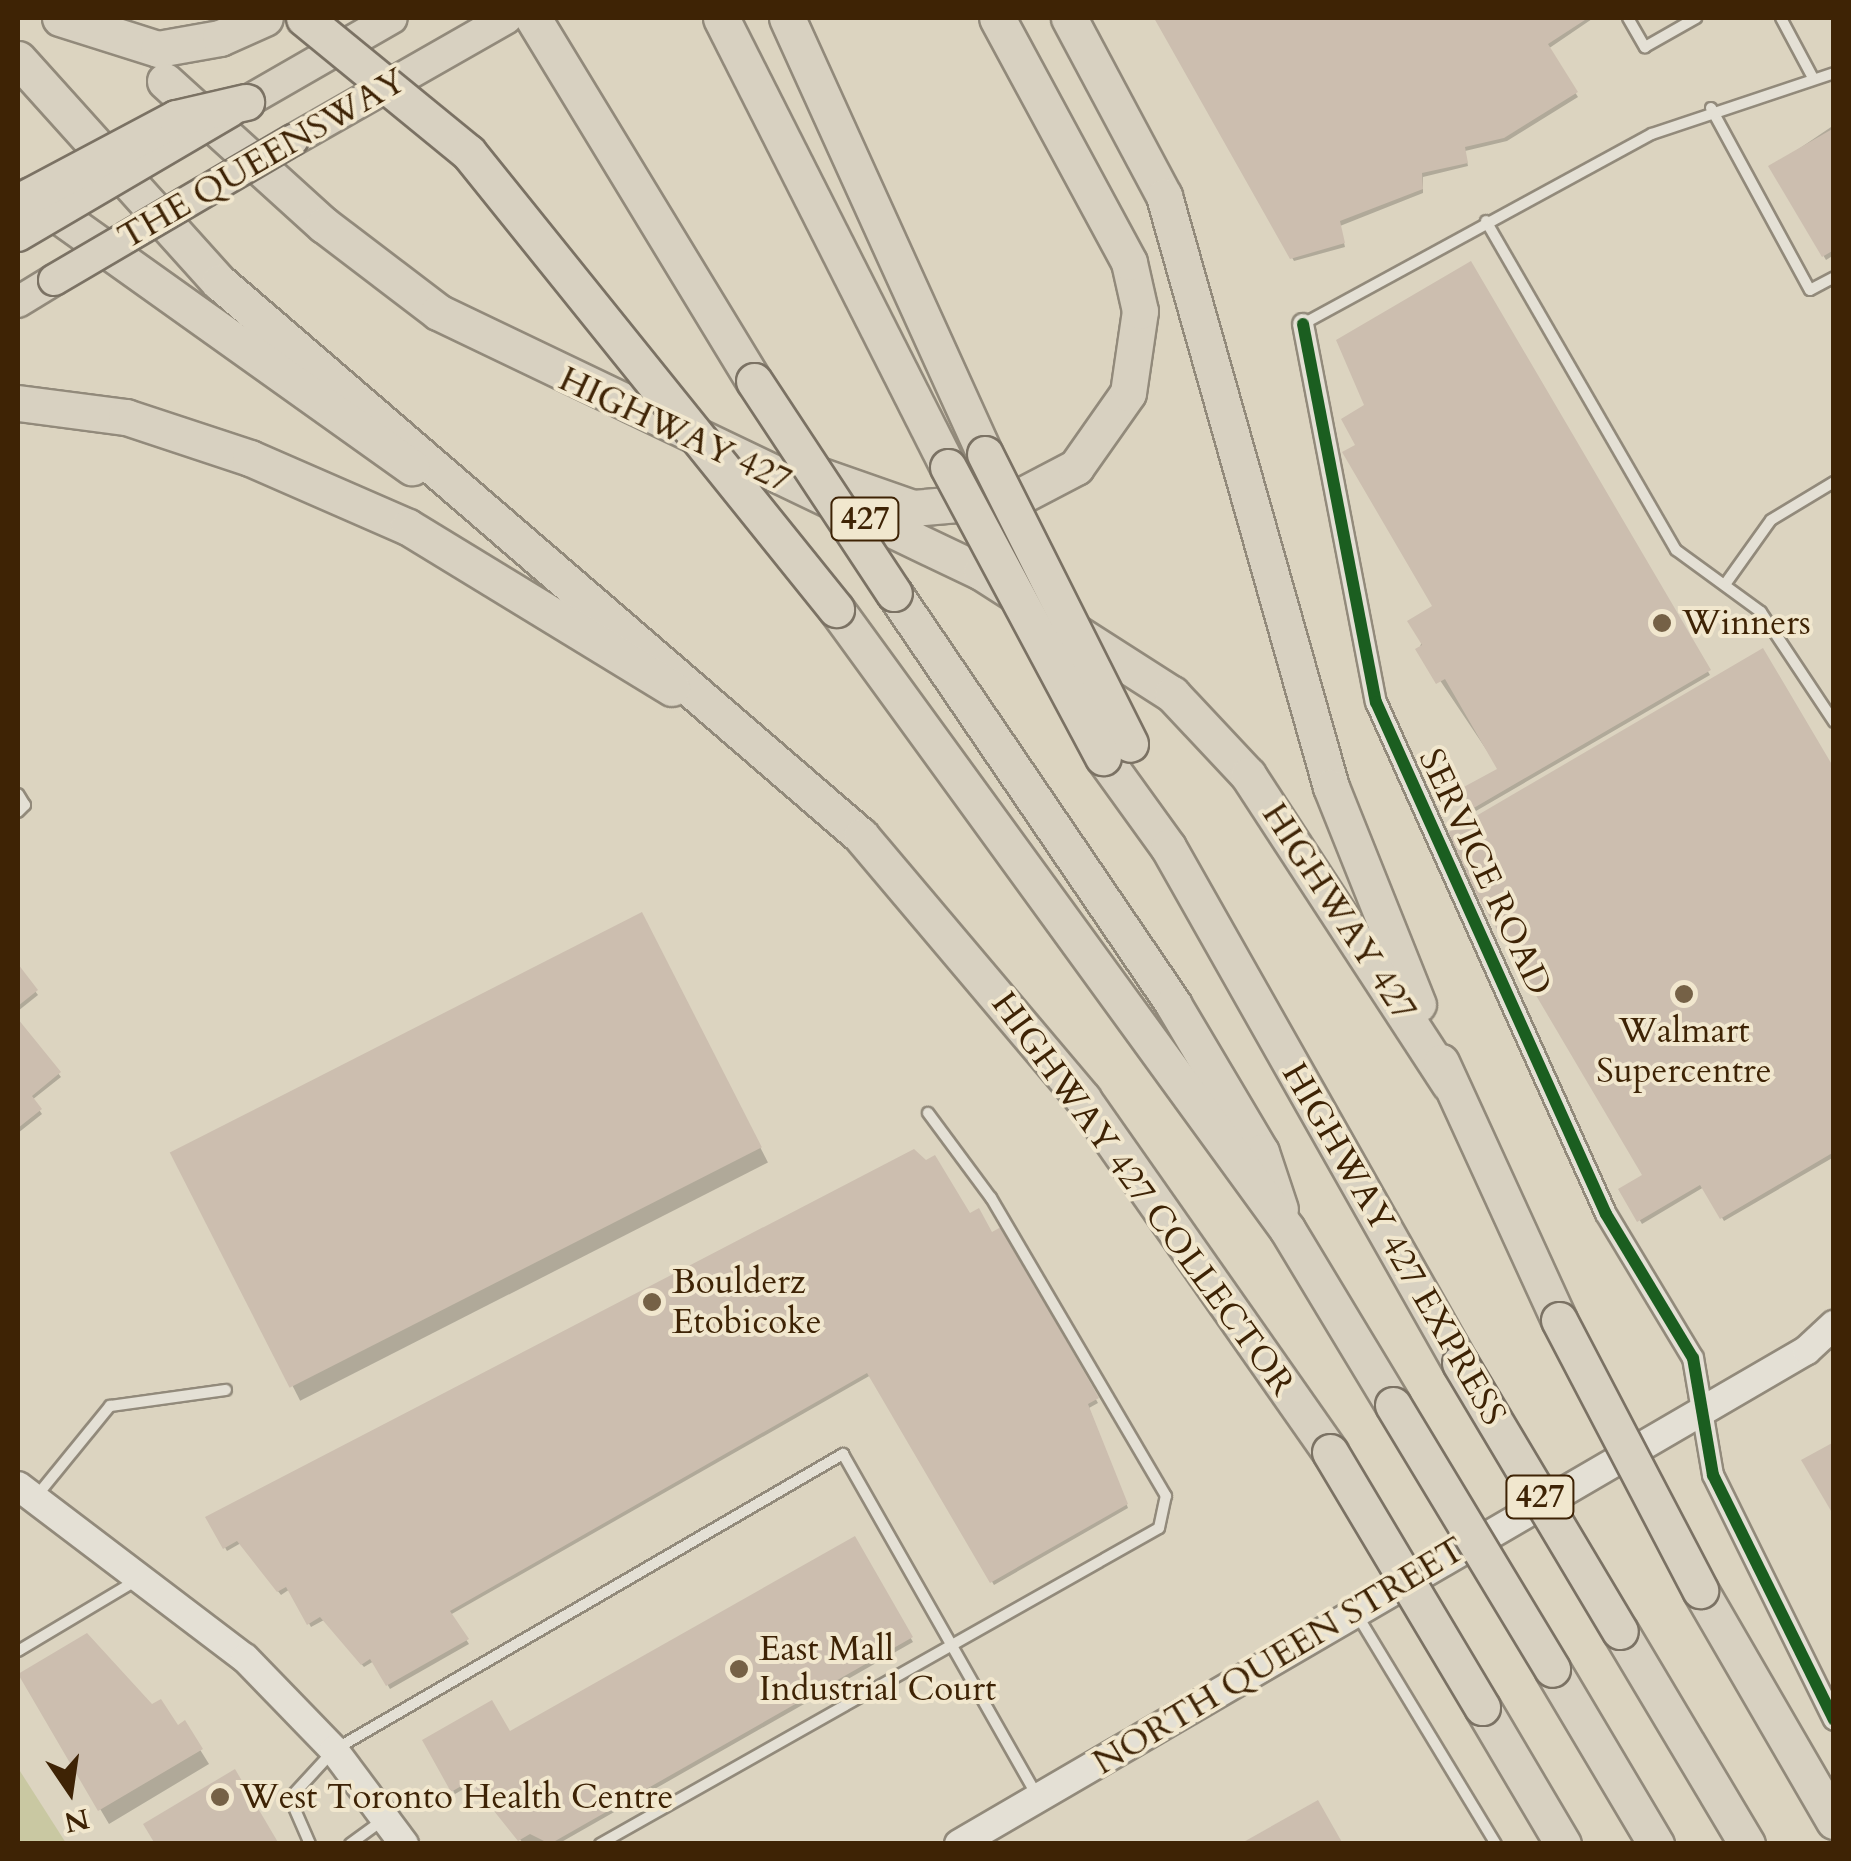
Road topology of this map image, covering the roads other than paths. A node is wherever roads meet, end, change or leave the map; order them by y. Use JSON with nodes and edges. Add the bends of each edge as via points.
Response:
{"nodes":[{"id":1,"x":60,"y":18,"type":"edge"},
{"id":2,"x":265,"y":18,"type":"edge"},
{"id":3,"x":304,"y":18,"type":"edge"},
{"id":4,"x":392,"y":18,"type":"edge"},
{"id":5,"x":507,"y":18,"type":"edge"},
{"id":6,"x":533,"y":18,"type":"edge"},
{"id":7,"x":787,"y":18,"type":"edge"},
{"id":8,"x":996,"y":18,"type":"edge"},
{"id":9,"x":1069,"y":18,"type":"edge"},
{"id":10,"x":1628,"y":18,"type":"edge"},
{"id":11,"x":1696,"y":18,"type":"edge"},
{"id":12,"x":1781,"y":18,"type":"edge"},
{"id":13,"x":728,"y":32,"type":"edge"},
{"id":14,"x":18,"y":59,"type":"edge"},
{"id":15,"x":1834,"y":73,"type":"edge"},
{"id":16,"x":1813,"y":78,"type":"junction"},
{"id":17,"x":165,"y":80,"type":"dead end"},
{"id":18,"x":246,"y":102,"type":"junction"},
{"id":19,"x":1711,"y":108,"type":"junction"},
{"id":20,"x":18,"y":186,"type":"edge"},
{"id":21,"x":18,"y":202,"type":"edge"},
{"id":22,"x":1486,"y":221,"type":"junction"},
{"id":23,"x":18,"y":236,"type":"edge"},
{"id":24,"x":1834,"y":276,"type":"edge"},
{"id":25,"x":18,"y":302,"type":"edge"},
{"id":26,"x":1303,"y":324,"type":"joint"},
{"id":27,"x":609,"y":401,"type":"junction"},
{"id":28,"x":18,"y":403,"type":"edge"},
{"id":29,"x":1834,"y":482,"type":"edge"},
{"id":30,"x":1726,"y":583,"type":"junction"},
{"id":31,"x":578,"y":585,"type":"junction"},
{"id":32,"x":1834,"y":722,"type":"edge"},
{"id":33,"x":770,"y":750,"type":"junction"},
{"id":34,"x":1116,"y":751,"type":"junction"},
{"id":35,"x":18,"y":794,"type":"edge"},
{"id":36,"x":18,"y":812,"type":"edge"},
{"id":37,"x":1449,"y":1083,"type":"junction"},
{"id":38,"x":928,"y":1114,"type":"dead end"},
{"id":39,"x":1287,"y":1229,"type":"junction"},
{"id":40,"x":1834,"y":1325,"type":"edge"},
{"id":41,"x":1820,"y":1346,"type":"edge"},
{"id":42,"x":226,"y":1390,"type":"dead end"},
{"id":43,"x":1696,"y":1414,"type":"junction"},
{"id":44,"x":26,"y":1492,"type":"edge"},
{"id":45,"x":142,"y":1576,"type":"junction"},
{"id":46,"x":1355,"y":1612,"type":"junction"},
{"id":47,"x":956,"y":1646,"type":"junction"},
{"id":48,"x":18,"y":1651,"type":"edge"},
{"id":49,"x":1834,"y":1720,"type":"edge"},
{"id":50,"x":334,"y":1750,"type":"junction"},
{"id":51,"x":1038,"y":1798,"type":"junction"},
{"id":52,"x":387,"y":1818,"type":"junction"},
{"id":53,"x":1834,"y":1821,"type":"edge"},
{"id":54,"x":310,"y":1844,"type":"edge"},
{"id":55,"x":350,"y":1844,"type":"edge"},
{"id":56,"x":404,"y":1844,"type":"edge"},
{"id":57,"x":600,"y":1844,"type":"edge"},
{"id":58,"x":959,"y":1844,"type":"edge"},
{"id":59,"x":1496,"y":1844,"type":"edge"},
{"id":60,"x":1563,"y":1844,"type":"edge"},
{"id":61,"x":1656,"y":1844,"type":"edge"},
{"id":62,"x":1747,"y":1844,"type":"edge"}],
"edges":[{"from":1,"to":2,"type":"highway","via":[[114,41],[179,48]]},
{"from":3,"to":39,"type":"highway","bridge":true,"via":[[468,152],[836,609]]},
{"from":4,"to":18,"type":"main road","name":"THE QUEENSWAY"},
{"from":5,"to":25,"type":"main road","name":"THE QUEENSWAY","bridge":true},
{"from":6,"to":39,"type":"highway","bridge":true,"via":[[754,381],[1173,1004],[1261,1152]]},
{"from":7,"to":34,"type":"highway","bridge":true},
{"from":8,"to":27,"type":"highway","via":[[1094,184],[1137,290],[1128,393],[1076,466],[1014,499],[913,508]]},
{"from":9,"to":37,"type":"highway","via":[[1164,196],[1331,787]]},
{"from":10,"to":11,"type":"lane","via":[[1645,47]]},
{"from":12,"to":16,"type":"lane"},
{"from":13,"to":34,"type":"highway","bridge":true,"via":[[948,467]]},
{"from":14,"to":31,"type":"highway","via":[[218,282]]},
{"from":15,"to":16,"type":"lane"},
{"from":16,"to":19,"type":"lane"},
{"from":17,"to":27,"type":"highway","name":"HIGHWAY 427","number":"427","via":[[378,270]]},
{"from":18,"to":21,"type":"highway","bridge":true,"via":[[176,118]]},
{"from":18,"to":23,"type":"main road","name":"THE QUEENSWAY","bridge":true},
{"from":19,"to":22,"type":"lane"},
{"from":19,"to":24,"type":"lane","via":[[1810,290]]},
{"from":20,"to":31,"type":"highway"},
{"from":22,"to":26,"type":"lane"},
{"from":22,"to":30,"type":"lane","via":[[1676,550],[1697,572]]},
{"from":26,"to":43,"type":"street","name":"SERVICE ROAD","via":[[1376,702],[1606,1214],[1694,1358]]},
{"from":27,"to":37,"type":"highway","name":"HIGHWAY 427","number":"427","via":[[980,572],[1172,694],[1259,791]]},
{"from":28,"to":33,"type":"highway","via":[[126,416],[408,527]]},
{"from":29,"to":30,"type":"lane","via":[[1771,520]]},
{"from":30,"to":32,"type":"lane","via":[[1777,629]]},
{"from":31,"to":33,"type":"highway","name":"HIGHWAY 427 COLLECTOR"},
{"from":33,"to":60,"type":"highway","name":"HIGHWAY 427 COLLECTOR","bridge":true,"via":[[932,915],[1083,1099],[1330,1452]]},
{"from":34,"to":62,"type":"highway","name":"HIGHWAY 427 EXPRESS","number":"427","bridge":true,"via":[[1460,1364]]},
{"from":35,"to":36,"type":"lane","via":[[25,805]]},
{"from":37,"to":53,"type":"highway","number":"427","bridge":true,"via":[[1558,1320],[1700,1590]]},
{"from":38,"to":47,"type":"lane","via":[[991,1198],[1166,1496],[1159,1528]]},
{"from":39,"to":61,"type":"highway","number":"427","bridge":true},
{"from":40,"to":41,"type":"main road","name":"NORTH QUEEN STREET"},
{"from":41,"to":43,"type":"main road","name":"NORTH QUEEN STREET"},
{"from":42,"to":44,"type":"lane","via":[[110,1406]]},
{"from":43,"to":46,"type":"main road","name":"NORTH QUEEN STREET"},
{"from":43,"to":49,"type":"street","name":"SERVICE ROAD","via":[[1713,1474]]},
{"from":44,"to":45,"type":"main road"},
{"from":45,"to":48,"type":"lane"},
{"from":45,"to":50,"type":"main road","via":[[245,1658]]},
{"from":46,"to":51,"type":"main road","name":"NORTH QUEEN STREET"},
{"from":46,"to":59,"type":"lane"},
{"from":47,"to":50,"type":"lane","via":[[843,1454]]},
{"from":47,"to":51,"type":"lane"},
{"from":47,"to":57,"type":"lane"},
{"from":50,"to":52,"type":"main road"},
{"from":50,"to":54,"type":"lane","via":[[290,1798]]},
{"from":51,"to":58,"type":"main road","name":"NORTH QUEEN STREET"},
{"from":52,"to":55,"type":"lane"},
{"from":52,"to":56,"type":"main road"}]}
